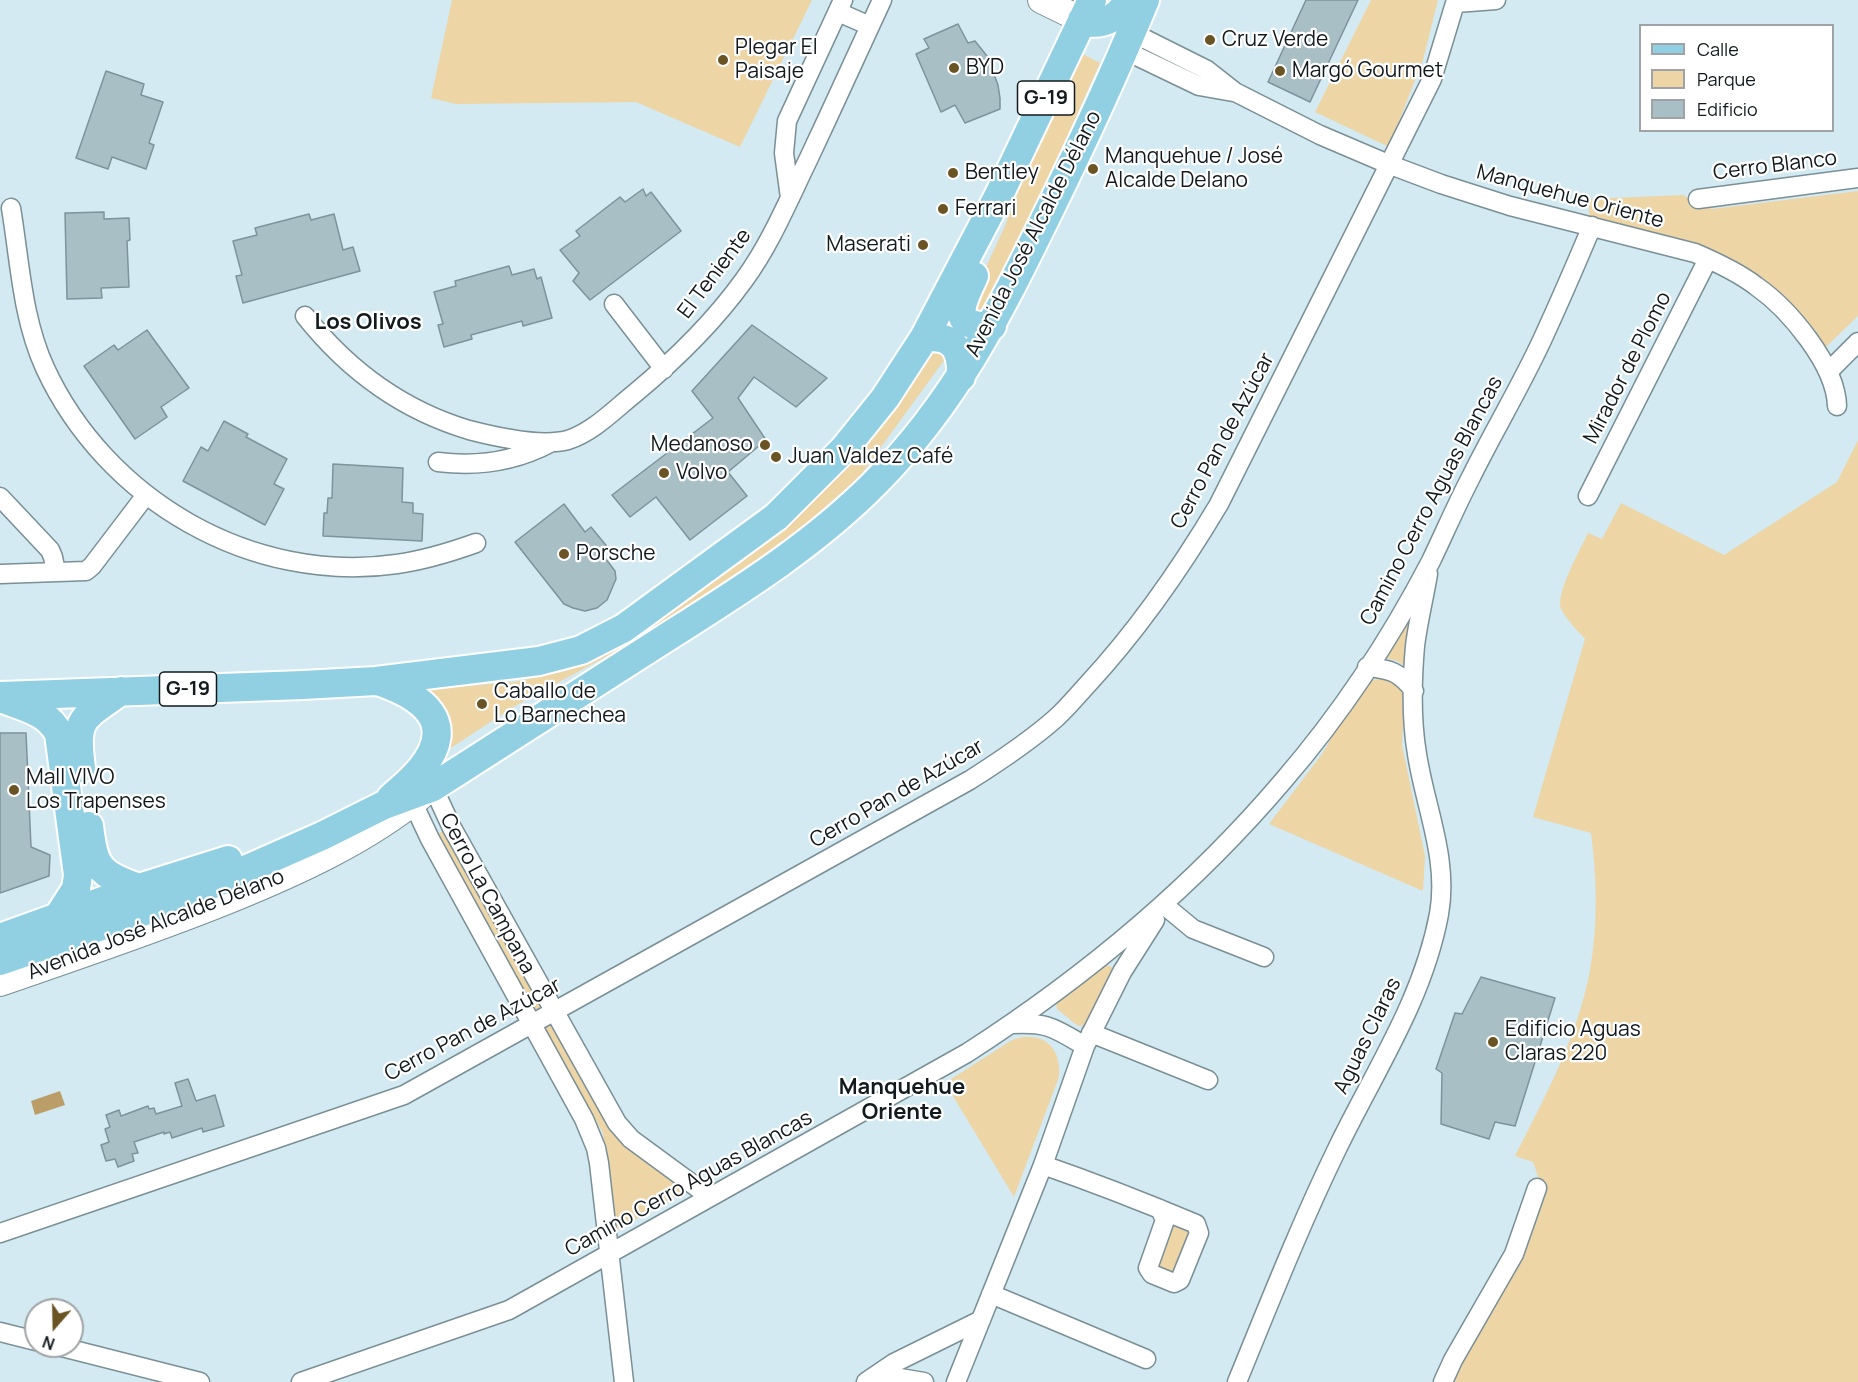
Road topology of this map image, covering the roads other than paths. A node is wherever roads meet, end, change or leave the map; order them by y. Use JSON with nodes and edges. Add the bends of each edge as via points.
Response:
{"nodes":[{"id":1,"x":882,"y":0,"type":"edge"},
{"id":2,"x":1041,"y":0,"type":"edge"},
{"id":3,"x":1128,"y":0,"type":"edge"},
{"id":4,"x":1144,"y":0,"type":"edge"},
{"id":5,"x":1496,"y":0,"type":"edge"},
{"id":6,"x":1456,"y":2,"type":"edge"},
{"id":7,"x":840,"y":6,"type":"edge"},
{"id":8,"x":1087,"y":10,"type":"edge"},
{"id":9,"x":870,"y":26,"type":"junction"},
{"id":10,"x":1128,"y":41,"type":"junction"},
{"id":11,"x":1388,"y":164,"type":"junction"},
{"id":12,"x":1858,"y":178,"type":"edge"},
{"id":13,"x":999,"y":195,"type":"junction"},
{"id":14,"x":790,"y":198,"type":"junction"},
{"id":15,"x":1698,"y":199,"type":"dead end"},
{"id":16,"x":11,"y":208,"type":"dead end"},
{"id":17,"x":1592,"y":226,"type":"junction"},
{"id":18,"x":1708,"y":259,"type":"junction"},
{"id":19,"x":614,"y":304,"type":"dead end"},
{"id":20,"x":305,"y":316,"type":"dead end"},
{"id":21,"x":992,"y":326,"type":"junction"},
{"id":22,"x":924,"y":338,"type":"junction"},
{"id":23,"x":1858,"y":342,"type":"edge"},
{"id":24,"x":664,"y":369,"type":"junction"},
{"id":25,"x":1829,"y":370,"type":"junction"},
{"id":26,"x":961,"y":377,"type":"junction"},
{"id":27,"x":1837,"y":406,"type":"dead end"},
{"id":28,"x":552,"y":442,"type":"junction"},
{"id":29,"x":438,"y":462,"type":"dead end"},
{"id":30,"x":146,"y":495,"type":"junction"},
{"id":31,"x":1588,"y":496,"type":"dead end"},
{"id":32,"x":0,"y":497,"type":"edge"},
{"id":33,"x":476,"y":543,"type":"dead end"},
{"id":34,"x":1431,"y":561,"type":"junction"},
{"id":35,"x":56,"y":572,"type":"junction"},
{"id":36,"x":0,"y":574,"type":"edge"},
{"id":37,"x":1367,"y":667,"type":"junction"},
{"id":38,"x":376,"y":681,"type":"junction"},
{"id":39,"x":121,"y":691,"type":"junction"},
{"id":40,"x":1414,"y":691,"type":"junction"},
{"id":41,"x":0,"y":697,"type":"edge"},
{"id":42,"x":423,"y":795,"type":"junction"},
{"id":43,"x":384,"y":805,"type":"junction"},
{"id":44,"x":322,"y":836,"type":"junction"},
{"id":45,"x":139,"y":888,"type":"junction"},
{"id":46,"x":1164,"y":905,"type":"junction"},
{"id":47,"x":58,"y":917,"type":"junction"},
{"id":48,"x":0,"y":938,"type":"edge"},
{"id":49,"x":1104,"y":955,"type":"junction"},
{"id":50,"x":1264,"y":957,"type":"dead end"},
{"id":51,"x":0,"y":961,"type":"edge"},
{"id":52,"x":1122,"y":972,"type":"junction"},
{"id":53,"x":0,"y":983,"type":"edge"},
{"id":54,"x":1049,"y":996,"type":"junction"},
{"id":55,"x":555,"y":1010,"type":"junction"},
{"id":56,"x":531,"y":1024,"type":"junction"},
{"id":57,"x":1012,"y":1024,"type":"junction"},
{"id":58,"x":1048,"y":1026,"type":"junction"},
{"id":59,"x":1088,"y":1040,"type":"junction"},
{"id":60,"x":1208,"y":1080,"type":"dead end"},
{"id":61,"x":1043,"y":1165,"type":"junction"},
{"id":62,"x":1537,"y":1188,"type":"dead end"},
{"id":63,"x":710,"y":1197,"type":"junction"},
{"id":64,"x":1160,"y":1209,"type":"dead end"},
{"id":65,"x":0,"y":1233,"type":"edge"},
{"id":66,"x":609,"y":1254,"type":"junction"},
{"id":67,"x":991,"y":1294,"type":"junction"},
{"id":68,"x":981,"y":1320,"type":"junction"},
{"id":69,"x":0,"y":1332,"type":"edge"},
{"id":70,"x":24,"y":1338,"type":"edge"},
{"id":71,"x":84,"y":1353,"type":"edge"},
{"id":72,"x":1146,"y":1359,"type":"dead end"},
{"id":73,"x":869,"y":1380,"type":"edge"},
{"id":74,"x":200,"y":1382,"type":"edge"},
{"id":75,"x":301,"y":1382,"type":"edge"},
{"id":76,"x":624,"y":1382,"type":"edge"},
{"id":77,"x":924,"y":1382,"type":"edge"},
{"id":78,"x":956,"y":1382,"type":"edge"},
{"id":79,"x":1237,"y":1382,"type":"edge"},
{"id":80,"x":1443,"y":1382,"type":"edge"}],
"edges":[{"from":1,"to":9,"type":"street","name":"El Teniente"},
{"from":2,"to":8,"type":"main road"},
{"from":3,"to":8,"type":"main road","via":[[1123,11],[1108,20],[1090,23]]},
{"from":4,"to":10,"type":"main road","name":"Avenida José Alcalde Délano","number":"G-19"},
{"from":5,"to":6,"type":"street"},
{"from":6,"to":11,"type":"street","name":"Cerro Pan de Azúcar","via":[[1431,79]]},
{"from":7,"to":9,"type":"street"},
{"from":7,"to":14,"type":"street","via":[[787,121],[784,153]]},
{"from":8,"to":13,"type":"main road","number":"G-19"},
{"from":9,"to":14,"type":"street","name":"El Teniente"},
{"from":10,"to":11,"type":"street","name":"Manquehue Oriente","via":[[1199,86],[1235,92]]},
{"from":10,"to":21,"type":"main road","name":"Avenida José Alcalde Délano","number":"G-19"},
{"from":11,"to":17,"type":"street","name":"Manquehue Oriente","via":[[1510,206]]},
{"from":11,"to":55,"type":"street","name":"Cerro Pan de Azúcar","via":[[1240,464],[1195,546],[1107,664],[1058,716],[970,780]]},
{"from":12,"to":15,"type":"street","name":"Cerro Blanco"},
{"from":13,"to":21,"type":"main road","via":[[1005,209],[960,307],[964,319]]},
{"from":13,"to":22,"type":"main road","number":"G-19"},
{"from":14,"to":24,"type":"street","name":"El Teniente","via":[[745,280]]},
{"from":16,"to":30,"type":"street","via":[[25,309],[45,367],[85,434]]},
{"from":17,"to":18,"type":"street","name":"Manquehue Oriente"},
{"from":17,"to":34,"type":"street","name":"Camino Cerro Aguas Blancas","via":[[1542,340]]},
{"from":18,"to":25,"type":"street","name":"Manquehue Oriente","via":[[1742,276],[1770,297]]},
{"from":18,"to":31,"type":"street","name":"Mirador de Plomo"},
{"from":19,"to":24,"type":"street"},
{"from":20,"to":28,"type":"street","name":"El Teniente","via":[[340,356],[405,404],[483,434]]},
{"from":21,"to":26,"type":"main road","name":"Avenida José Alcalde Délano","number":"G-19"},
{"from":22,"to":26,"type":"main road","via":[[941,338],[954,344],[960,356]]},
{"from":22,"to":38,"type":"main road","number":"G-19","via":[[867,422],[800,495],[758,532],[624,628],[580,650],[539,661]]},
{"from":23,"to":25,"type":"street"},
{"from":24,"to":28,"type":"street","name":"El Teniente","via":[[589,430]]},
{"from":25,"to":27,"type":"street","name":"Manquehue Oriente"},
{"from":26,"to":42,"type":"main road","name":"Avenida José Alcalde Délano","number":"G-19","via":[[877,482],[810,541],[718,605]]},
{"from":28,"to":29,"type":"street","name":"El Teniente","via":[[505,461],[472,465]]},
{"from":30,"to":33,"type":"street","via":[[190,524],[237,546],[314,565],[397,564]]},
{"from":30,"to":35,"type":"street","via":[[92,566],[79,573]]},
{"from":32,"to":35,"type":"street","via":[[50,550]]},
{"from":34,"to":37,"type":"street","name":"Camino Cerro Aguas Blancas"},
{"from":34,"to":40,"type":"street","name":"Aguas Claras","via":[[1415,644]]},
{"from":35,"to":36,"type":"street"},
{"from":37,"to":40,"type":"street","via":[[1393,671]]},
{"from":37,"to":46,"type":"street","name":"Camino Cerro Aguas Blancas","via":[[1285,779],[1227,844]]},
{"from":38,"to":39,"type":"main road","number":"G-19"},
{"from":38,"to":43,"type":"main road","via":[[425,705],[437,732],[433,750],[422,768]]},
{"from":39,"to":41,"type":"main road","number":"G-19"},
{"from":39,"to":45,"type":"main road","via":[[86,716],[77,741],[92,854],[103,870]]},
{"from":40,"to":79,"type":"street","name":"Aguas Claras","via":[[1416,753],[1442,870],[1433,940],[1413,1002],[1337,1149]]},
{"from":41,"to":47,"type":"main road","via":[[48,718],[59,734],[78,875],[75,889]]},
{"from":42,"to":43,"type":"main road","name":"Avenida José Alcalde Délano"},
{"from":42,"to":53,"type":"main road","name":"Avenida José Alcalde Délano","number":"G-19","via":[[354,841],[301,870],[171,924]]},
{"from":42,"to":55,"type":"street","name":"Cerro La Campana","via":[[452,828]]},
{"from":42,"to":56,"type":"street","name":"Cerro La Campana","via":[[430,839]]},
{"from":43,"to":44,"type":"main road","name":"Avenida José Alcalde Délano"},
{"from":44,"to":45,"type":"main road","via":[[247,854]]},
{"from":44,"to":51,"type":"main road","name":"Avenida José Alcalde Délano","via":[[177,900]]},
{"from":45,"to":47,"type":"main road"},
{"from":46,"to":49,"type":"street","name":"Camino Cerro Aguas Blancas"},
{"from":46,"to":50,"type":"street","via":[[1193,929]]},
{"from":46,"to":52,"type":"street"},
{"from":47,"to":48,"type":"main road"},
{"from":49,"to":52,"type":"street","via":[[1116,957]]},
{"from":49,"to":54,"type":"street","name":"Camino Cerro Aguas Blancas"},
{"from":52,"to":59,"type":"street"},
{"from":54,"to":57,"type":"street","name":"Camino Cerro Aguas Blancas"},
{"from":54,"to":58,"type":"street"},
{"from":55,"to":56,"type":"street","name":"Cerro Pan de Azúcar"},
{"from":55,"to":63,"type":"street","name":"Cerro La Campana","via":[[617,1123],[631,1139]]},
{"from":56,"to":65,"type":"street","name":"Cerro Pan de Azúcar","via":[[404,1095]]},
{"from":56,"to":66,"type":"street","name":"Cerro La Campana","via":[[596,1148]]},
{"from":57,"to":58,"type":"street"},
{"from":57,"to":63,"type":"street","name":"Camino Cerro Aguas Blancas","via":[[909,1087]]},
{"from":58,"to":59,"type":"street"},
{"from":59,"to":60,"type":"street"},
{"from":59,"to":61,"type":"street"},
{"from":61,"to":64,"type":"street"},
{"from":61,"to":67,"type":"street"},
{"from":62,"to":80,"type":"street","via":[[1514,1254]]},
{"from":63,"to":66,"type":"street","name":"Camino Cerro Aguas Blancas"},
{"from":66,"to":75,"type":"street","name":"Camino Cerro Aguas Blancas","via":[[509,1310]]},
{"from":66,"to":76,"type":"street","name":"Cerro La Campana"},
{"from":67,"to":68,"type":"street"},
{"from":67,"to":72,"type":"street"},
{"from":68,"to":73,"type":"street","via":[[894,1363]]},
{"from":68,"to":78,"type":"street"},
{"from":69,"to":70,"type":"street"},
{"from":71,"to":74,"type":"street"},
{"from":73,"to":77,"type":"street","via":[[894,1377]]}]}
